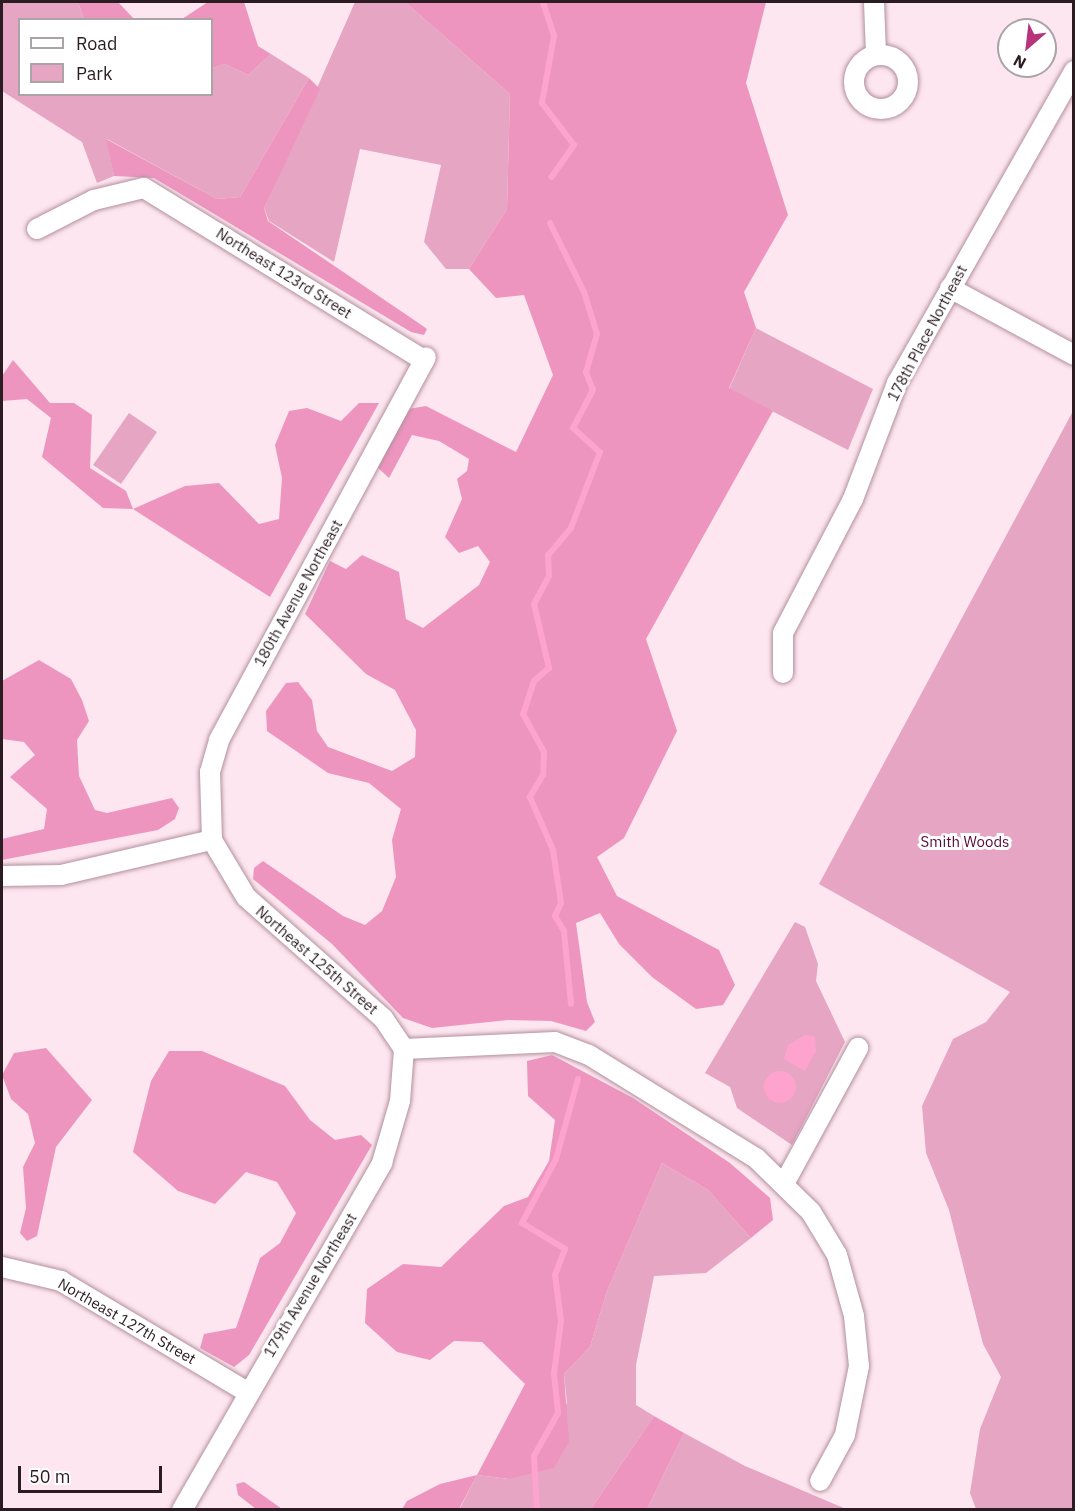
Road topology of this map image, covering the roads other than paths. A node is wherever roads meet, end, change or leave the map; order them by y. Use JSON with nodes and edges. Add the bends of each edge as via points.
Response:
{"nodes":[{"id":1,"x":874,"y":2,"type":"edge"},
{"id":2,"x":876,"y":55,"type":"dead end"},
{"id":3,"x":1074,"y":70,"type":"edge"},
{"id":4,"x":38,"y":230,"type":"dead end"},
{"id":5,"x":950,"y":288,"type":"junction"},
{"id":6,"x":1074,"y":355,"type":"edge"},
{"id":7,"x":425,"y":359,"type":"joint"},
{"id":8,"x":783,"y":673,"type":"dead end"},
{"id":9,"x":212,"y":840,"type":"junction"},
{"id":10,"x":2,"y":876,"type":"edge"},
{"id":11,"x":858,"y":1048,"type":"dead end"},
{"id":12,"x":404,"y":1049,"type":"junction"},
{"id":13,"x":785,"y":1182,"type":"junction"},
{"id":14,"x":2,"y":1267,"type":"edge"},
{"id":15,"x":247,"y":1392,"type":"junction"},
{"id":16,"x":820,"y":1481,"type":"dead end"},
{"id":17,"x":182,"y":1509,"type":"edge"}],
"edges":[{"from":1,"to":2,"type":"street"},
{"from":3,"to":5,"type":"street","name":"178th Place Northeast"},
{"from":4,"to":7,"type":"street","name":"Northeast 123rd Street","via":[[94,200],[144,188]]},
{"from":5,"to":6,"type":"street"},
{"from":5,"to":8,"type":"street","name":"178th Place Northeast","via":[[897,383],[853,499],[783,633]]},
{"from":7,"to":9,"type":"street","name":"180th Avenue Northeast","via":[[219,740],[210,772]]},
{"from":9,"to":10,"type":"street","via":[[61,875]]},
{"from":9,"to":12,"type":"street","name":"Northeast 125th Street","via":[[246,897],[382,1018]]},
{"from":11,"to":13,"type":"street"},
{"from":12,"to":13,"type":"street","via":[[555,1042],[588,1055],[736,1143]]},
{"from":12,"to":15,"type":"street","name":"179th Avenue Northeast","via":[[400,1101],[382,1163]]},
{"from":13,"to":16,"type":"street","via":[[837,1256],[854,1316],[859,1366],[845,1435]]},
{"from":14,"to":15,"type":"street","name":"Northeast 127th Street","via":[[61,1281]]},
{"from":15,"to":17,"type":"street","name":"179th Avenue Northeast"}]}
